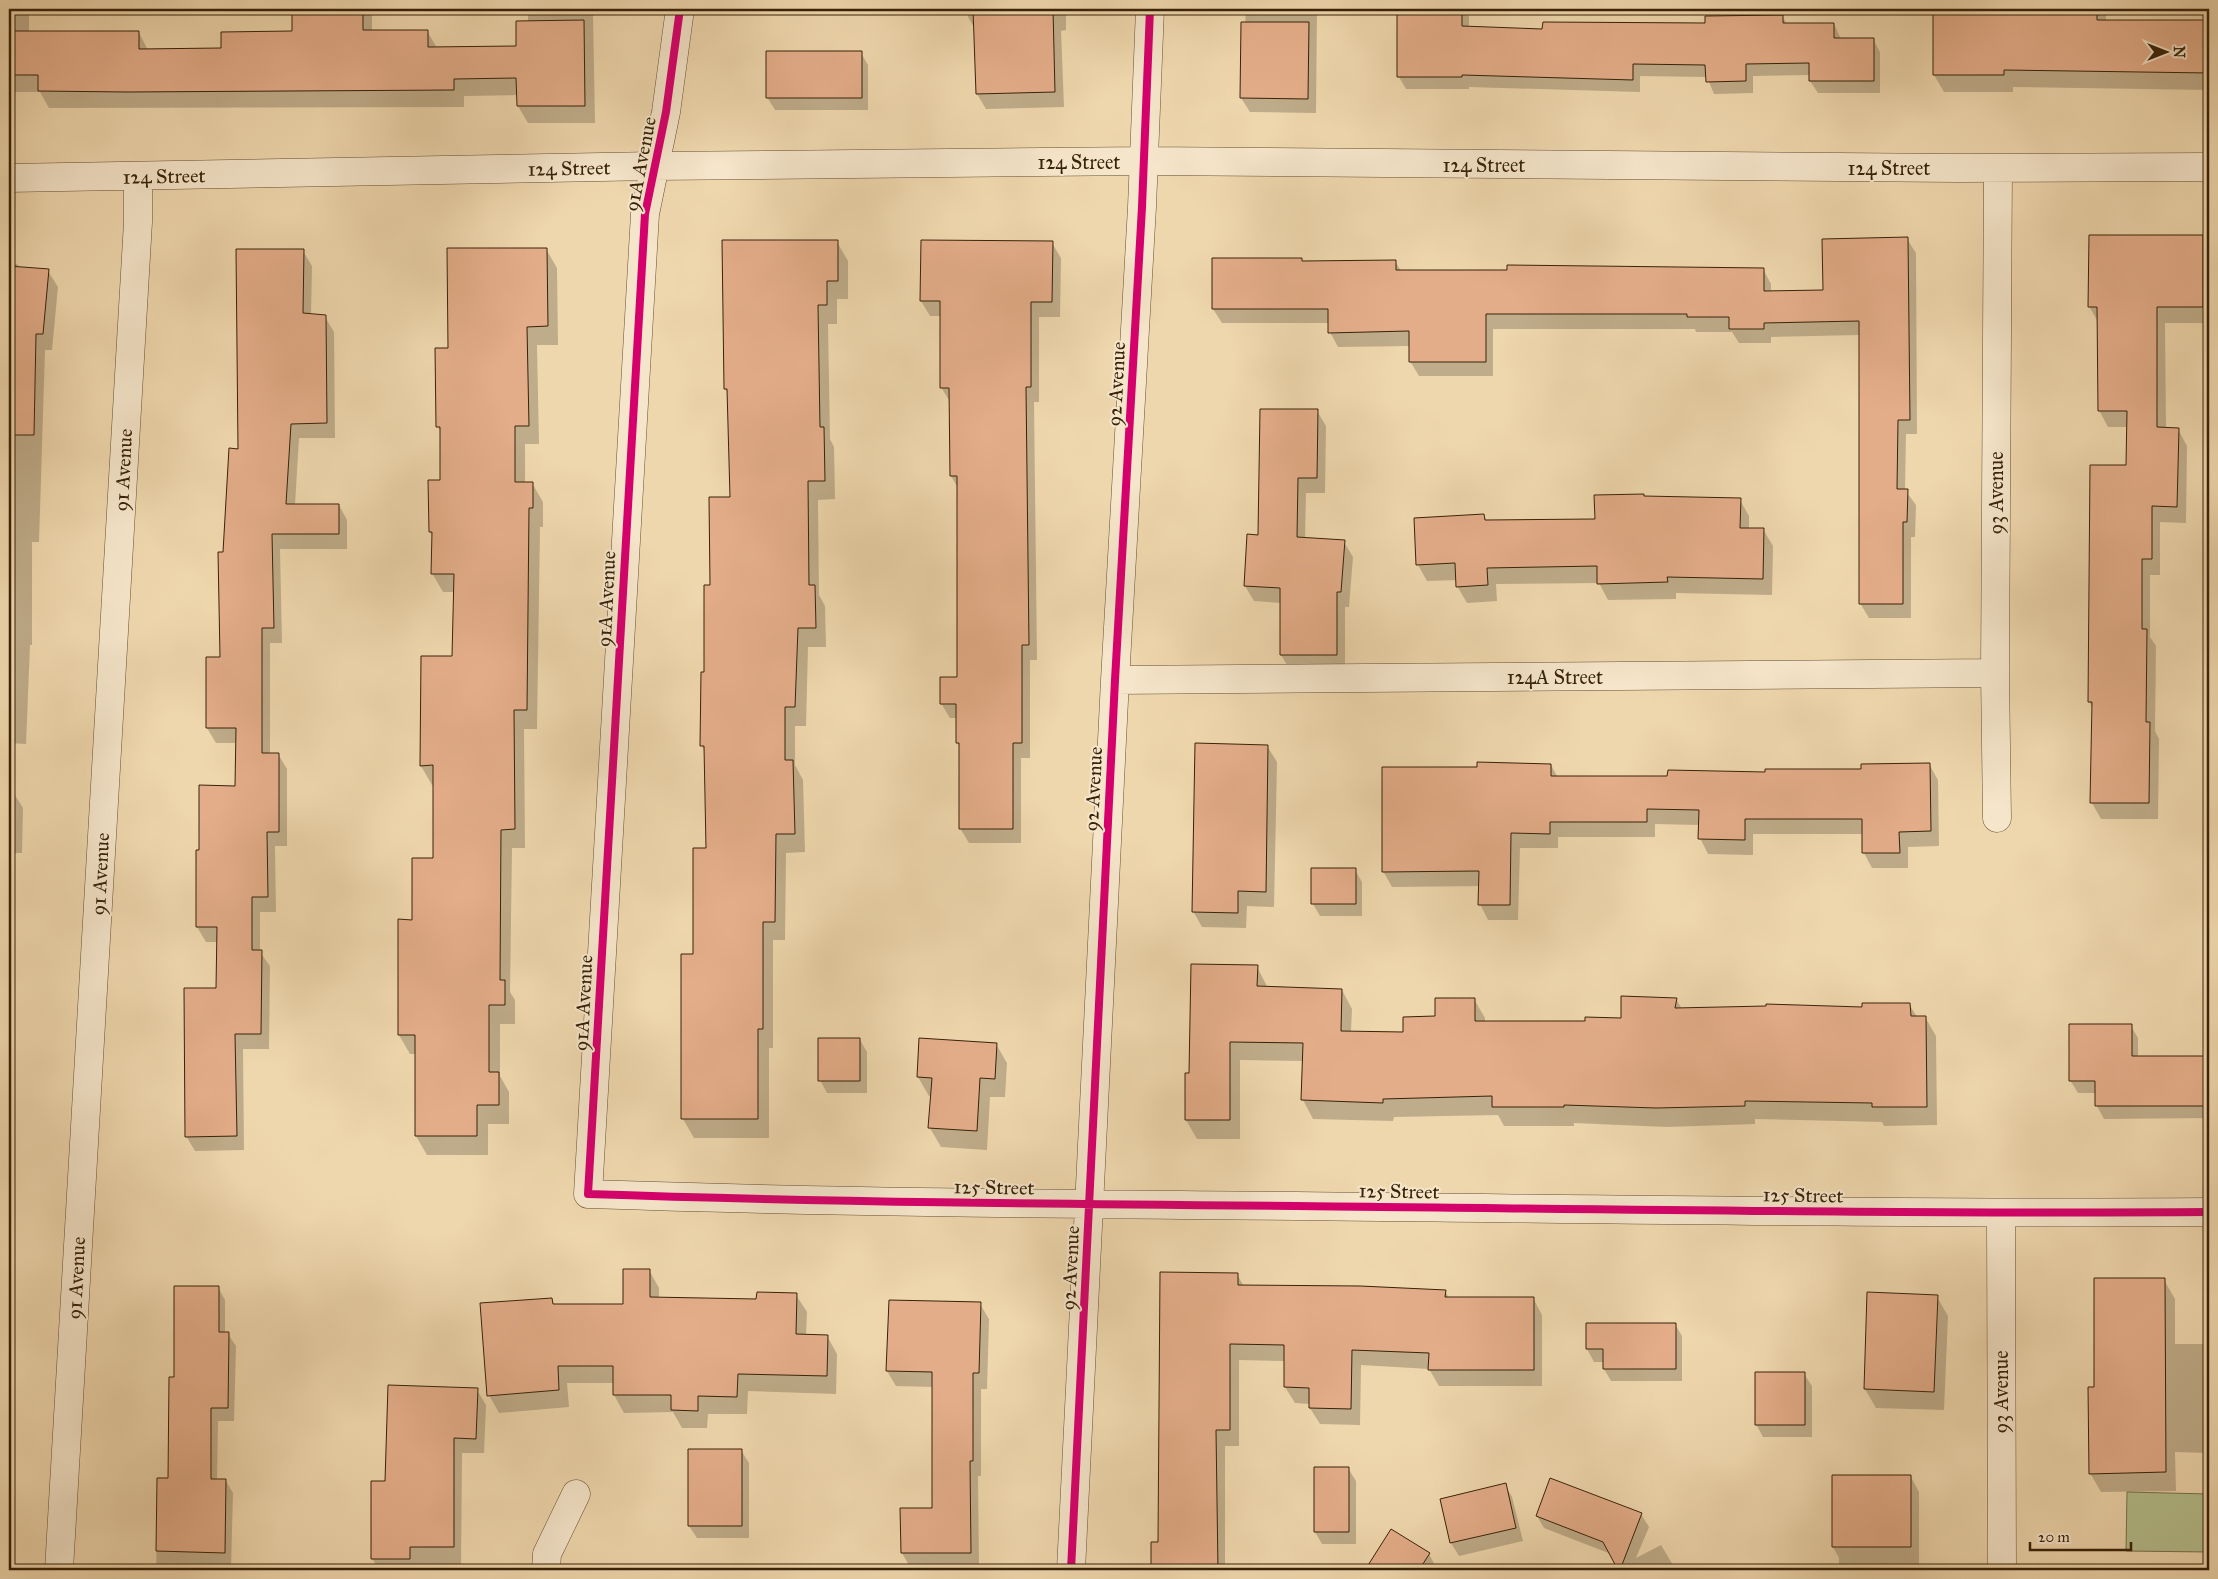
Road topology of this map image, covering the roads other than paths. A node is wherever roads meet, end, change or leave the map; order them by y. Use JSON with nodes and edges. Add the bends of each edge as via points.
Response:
{"nodes":[{"id":1,"x":680,"y":9,"type":"edge"},
{"id":2,"x":1150,"y":9,"type":"edge"},
{"id":3,"x":1145,"y":162,"type":"junction"},
{"id":4,"x":654,"y":166,"type":"junction"},
{"id":5,"x":2209,"y":167,"type":"edge"},
{"id":6,"x":1998,"y":168,"type":"junction"},
{"id":7,"x":138,"y":177,"type":"junction"},
{"id":8,"x":9,"y":178,"type":"edge"},
{"id":9,"x":1996,"y":673,"type":"junction"},
{"id":10,"x":1115,"y":680,"type":"junction"},
{"id":11,"x":1997,"y":818,"type":"dead end"},
{"id":12,"x":588,"y":1194,"type":"joint"},
{"id":13,"x":1089,"y":1204,"type":"junction"},
{"id":14,"x":2209,"y":1212,"type":"edge"},
{"id":15,"x":2001,"y":1214,"type":"junction"},
{"id":16,"x":576,"y":1494,"type":"dead end"},
{"id":17,"x":59,"y":1570,"type":"edge"},
{"id":18,"x":546,"y":1570,"type":"edge"},
{"id":19,"x":1071,"y":1570,"type":"edge"},
{"id":20,"x":2002,"y":1570,"type":"edge"}],
"edges":[{"from":1,"to":4,"type":"street","name":"91A Avenue","via":[[666,112]]},
{"from":2,"to":3,"type":"street","name":"92 Avenue"},
{"from":3,"to":4,"type":"street","name":"124 Street"},
{"from":3,"to":6,"type":"street","name":"124 Street"},
{"from":3,"to":10,"type":"street","name":"92 Avenue"},
{"from":4,"to":7,"type":"street","name":"124 Street"},
{"from":4,"to":12,"type":"street","name":"91A Avenue","via":[[645,214]]},
{"from":5,"to":6,"type":"street","name":"124 Street"},
{"from":6,"to":9,"type":"street","name":"93 Avenue"},
{"from":7,"to":8,"type":"street","name":"124 Street"},
{"from":7,"to":17,"type":"street","name":"91 Avenue","via":[[138,222]]},
{"from":9,"to":10,"type":"street","name":"124A Street"},
{"from":9,"to":11,"type":"street","name":"93 Avenue"},
{"from":10,"to":13,"type":"street","name":"92 Avenue"},
{"from":12,"to":13,"type":"street","name":"125 Street"},
{"from":13,"to":15,"type":"street","name":"125 Street"},
{"from":13,"to":19,"type":"street","name":"92 Avenue"},
{"from":14,"to":15,"type":"street","name":"125 Street"},
{"from":15,"to":20,"type":"street","name":"93 Avenue"},
{"from":16,"to":18,"type":"street","via":[[547,1554]]}]}
